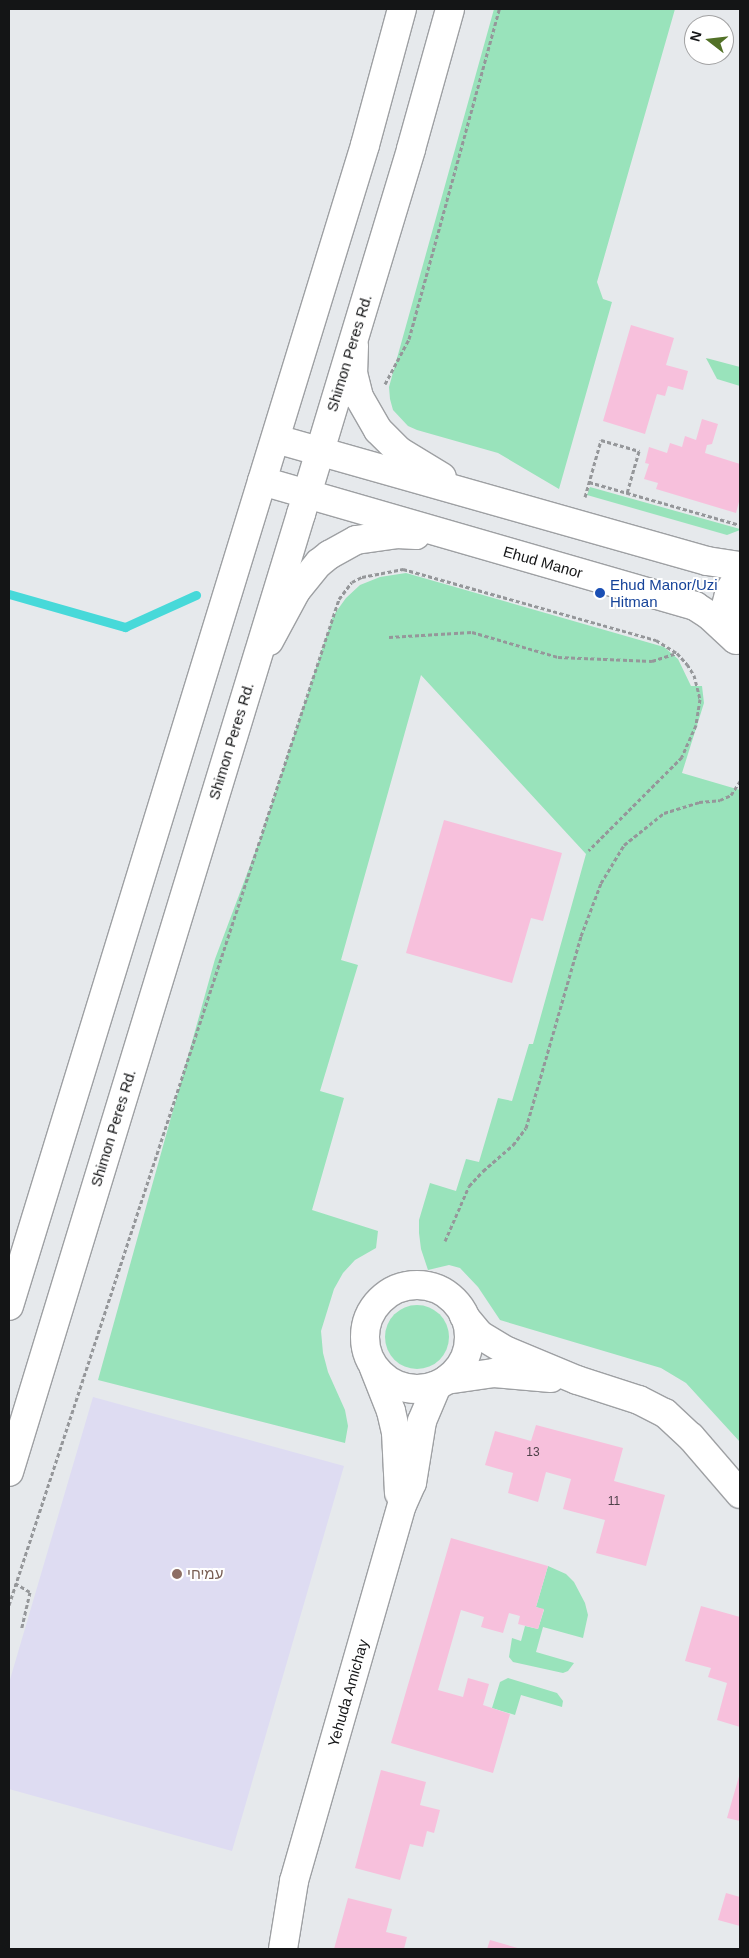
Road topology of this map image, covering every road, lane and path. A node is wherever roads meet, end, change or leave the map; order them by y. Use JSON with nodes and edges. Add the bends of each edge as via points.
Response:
{"nodes":[{"id":1,"x":402,"y":9,"type":"edge"},
{"id":2,"x":450,"y":9,"type":"edge"},
{"id":3,"x":499,"y":9,"type":"edge"},
{"id":4,"x":355,"y":330,"type":"junction"},
{"id":5,"x":381,"y":392,"type":"dead end"},
{"id":6,"x":276,"y":439,"type":"junction"},
{"id":7,"x":319,"y":451,"type":"junction"},
{"id":8,"x":262,"y":481,"type":"junction"},
{"id":9,"x":589,"y":482,"type":"junction"},
{"id":10,"x":627,"y":493,"type":"junction"},
{"id":11,"x":306,"y":494,"type":"junction"},
{"id":12,"x":471,"y":494,"type":"junction"},
{"id":13,"x":583,"y":502,"type":"dead end"},
{"id":14,"x":740,"y":525,"type":"edge"},
{"id":15,"x":455,"y":537,"type":"junction"},
{"id":16,"x":740,"y":566,"type":"edge"},
{"id":17,"x":740,"y":574,"type":"edge"},
{"id":18,"x":389,"y":637,"type":"dead end"},
{"id":19,"x":738,"y":642,"type":"edge"},
{"id":20,"x":678,"y":653,"type":"junction"},
{"id":21,"x":253,"y":671,"type":"junction"},
{"id":22,"x":740,"y":781,"type":"edge"},
{"id":23,"x":589,"y":850,"type":"dead end"},
{"id":24,"x":445,"y":1241,"type":"dead end"},
{"id":25,"x":9,"y":1306,"type":"edge"},
{"id":26,"x":464,"y":1316,"type":"junction"},
{"id":27,"x":373,"y":1364,"type":"junction"},
{"id":28,"x":577,"y":1380,"type":"junction"},
{"id":29,"x":442,"y":1382,"type":"junction"},
{"id":30,"x":9,"y":1472,"type":"edge"},
{"id":31,"x":740,"y":1494,"type":"edge"},
{"id":32,"x":402,"y":1505,"type":"junction"},
{"id":33,"x":15,"y":1583,"type":"junction"},
{"id":34,"x":9,"y":1605,"type":"edge"},
{"id":35,"x":22,"y":1628,"type":"dead end"},
{"id":36,"x":294,"y":1882,"type":"junction"},
{"id":37,"x":264,"y":1949,"type":"edge"},
{"id":38,"x":283,"y":1949,"type":"edge"}],
"edges":[{"from":1,"to":6,"type":"street","via":[[365,145]]},
{"from":2,"to":4,"type":"street","name":"Shimon Peres Rd."},
{"from":3,"to":5,"type":"path","via":[[409,339]]},
{"from":4,"to":7,"type":"street","name":"Shimon Peres Rd."},
{"from":4,"to":12,"type":"street","via":[[353,373],[359,396],[378,430],[399,451]]},
{"from":6,"to":7,"type":"street"},
{"from":6,"to":8,"type":"street"},
{"from":7,"to":11,"type":"street","name":"Shimon Peres Rd."},
{"from":7,"to":12,"type":"street"},
{"from":8,"to":11,"type":"street","name":"Ehud Manor"},
{"from":8,"to":25,"type":"street"},
{"from":9,"to":10,"type":"path"},
{"from":9,"to":10,"type":"path","via":[[601,440],[639,451]]},
{"from":9,"to":13,"type":"path"},
{"from":10,"to":14,"type":"path"},
{"from":11,"to":15,"type":"street","name":"Ehud Manor"},
{"from":11,"to":21,"type":"street","name":"Shimon Peres Rd."},
{"from":12,"to":16,"type":"street","via":[[707,561]]},
{"from":15,"to":19,"type":"street","name":"Ehud Manor","via":[[695,606]]},
{"from":15,"to":21,"type":"street","name":"Ehud Manor","via":[[376,536],[356,540],[329,555],[296,591]]},
{"from":17,"to":19,"type":"street","via":[[730,590],[726,606],[728,624]]},
{"from":18,"to":20,"type":"path","via":[[472,632],[558,657],[652,661]]},
{"from":20,"to":23,"type":"path","via":[[694,675],[700,699],[696,725],[689,742],[682,757]]},
{"from":20,"to":33,"type":"path","via":[[656,640],[403,569],[362,577],[352,582],[339,599]]},
{"from":21,"to":30,"type":"street","name":"Shimon Peres Rd."},
{"from":22,"to":24,"type":"path","via":[[732,795],[664,813],[624,845],[601,883],[581,936],[526,1128],[513,1145],[469,1186]]},
{"from":26,"to":27,"type":"street","via":[[442,1291],[410,1285],[393,1291],[379,1301],[365,1332],[366,1349]]},
{"from":26,"to":28,"type":"street","via":[[480,1335],[493,1344]]},
{"from":26,"to":29,"type":"street","via":[[468,1332],[467,1349],[460,1367]]},
{"from":27,"to":29,"type":"street","via":[[384,1377],[400,1386],[419,1389]]},
{"from":27,"to":32,"type":"street","name":"Yehuda Amichay","via":[[396,1432],[397,1486]]},
{"from":28,"to":29,"type":"street","via":[[494,1373]]},
{"from":28,"to":31,"type":"street","via":[[639,1400],[665,1413],[691,1437]]},
{"from":29,"to":32,"type":"street","name":"Yehuda Amichay","via":[[422,1422],[412,1483]]},
{"from":32,"to":36,"type":"street","name":"Yehuda Amichay"},
{"from":33,"to":34,"type":"path"},
{"from":33,"to":35,"type":"path","via":[[30,1592]]},
{"from":36,"to":37,"type":"street","name":"Yehuda Amichay"},
{"from":36,"to":38,"type":"street","name":"Yehuda Amichay"}]}
